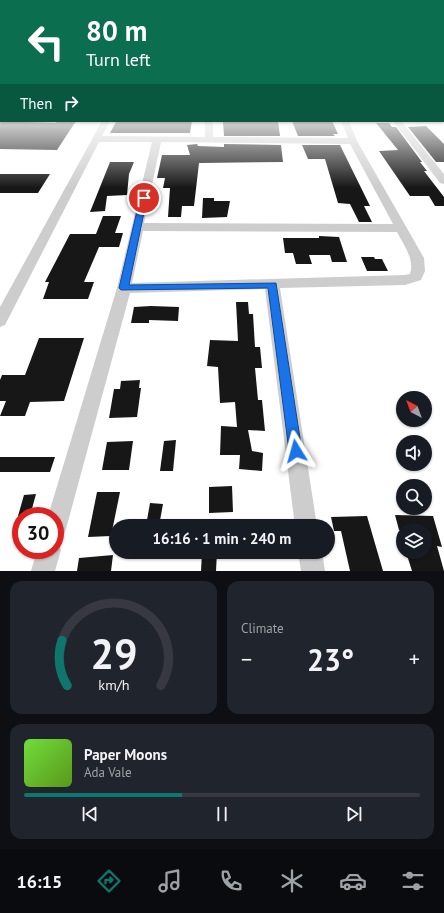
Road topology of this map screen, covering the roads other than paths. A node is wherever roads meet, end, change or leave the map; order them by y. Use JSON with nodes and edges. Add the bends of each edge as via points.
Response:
{"nodes":[{"id":1,"x":98,"y":135,"type":"edge"},
{"id":2,"x":209,"y":135,"type":"edge"},
{"id":3,"x":350,"y":135,"type":"edge"},
{"id":4,"x":408,"y":135,"type":"edge"},
{"id":5,"x":96,"y":139,"type":"junction"},
{"id":6,"x":157,"y":140,"type":"junction"},
{"id":7,"x":209,"y":140,"type":"junction"},
{"id":8,"x":353,"y":141,"type":"junction"},
{"id":9,"x":444,"y":181,"type":"edge"},
{"id":10,"x":137,"y":227,"type":"junction"},
{"id":11,"x":401,"y":228,"type":"junction"},
{"id":12,"x":272,"y":285,"type":"junction"},
{"id":13,"x":124,"y":288,"type":"junction"},
{"id":14,"x":0,"y":322,"type":"edge"},
{"id":15,"x":61,"y":507,"type":"edge"},
{"id":16,"x":305,"y":519,"type":"edge"},
{"id":17,"x":46,"y":559,"type":"edge"},
{"id":18,"x":311,"y":559,"type":"edge"},
{"id":19,"x":43,"y":571,"type":"edge"},
{"id":20,"x":313,"y":571,"type":"edge"}],
"edges":[{"from":1,"to":5,"type":"street"},
{"from":2,"to":7,"type":"street"},
{"from":3,"to":8,"type":"street"},
{"from":4,"to":9,"type":"street"},
{"from":5,"to":6,"type":"street"},
{"from":5,"to":14,"type":"street"},
{"from":6,"to":7,"type":"street"},
{"from":6,"to":10,"type":"street"},
{"from":7,"to":8,"type":"street"},
{"from":8,"to":11,"type":"street"},
{"from":10,"to":11,"type":"street"},
{"from":10,"to":13,"type":"street"},
{"from":11,"to":12,"type":"street","via":[[417,258],[416,277],[405,280]]},
{"from":12,"to":13,"type":"street"},
{"from":12,"to":16,"type":"street"},
{"from":13,"to":15,"type":"street"},
{"from":17,"to":19,"type":"street"},
{"from":18,"to":20,"type":"street"}]}
